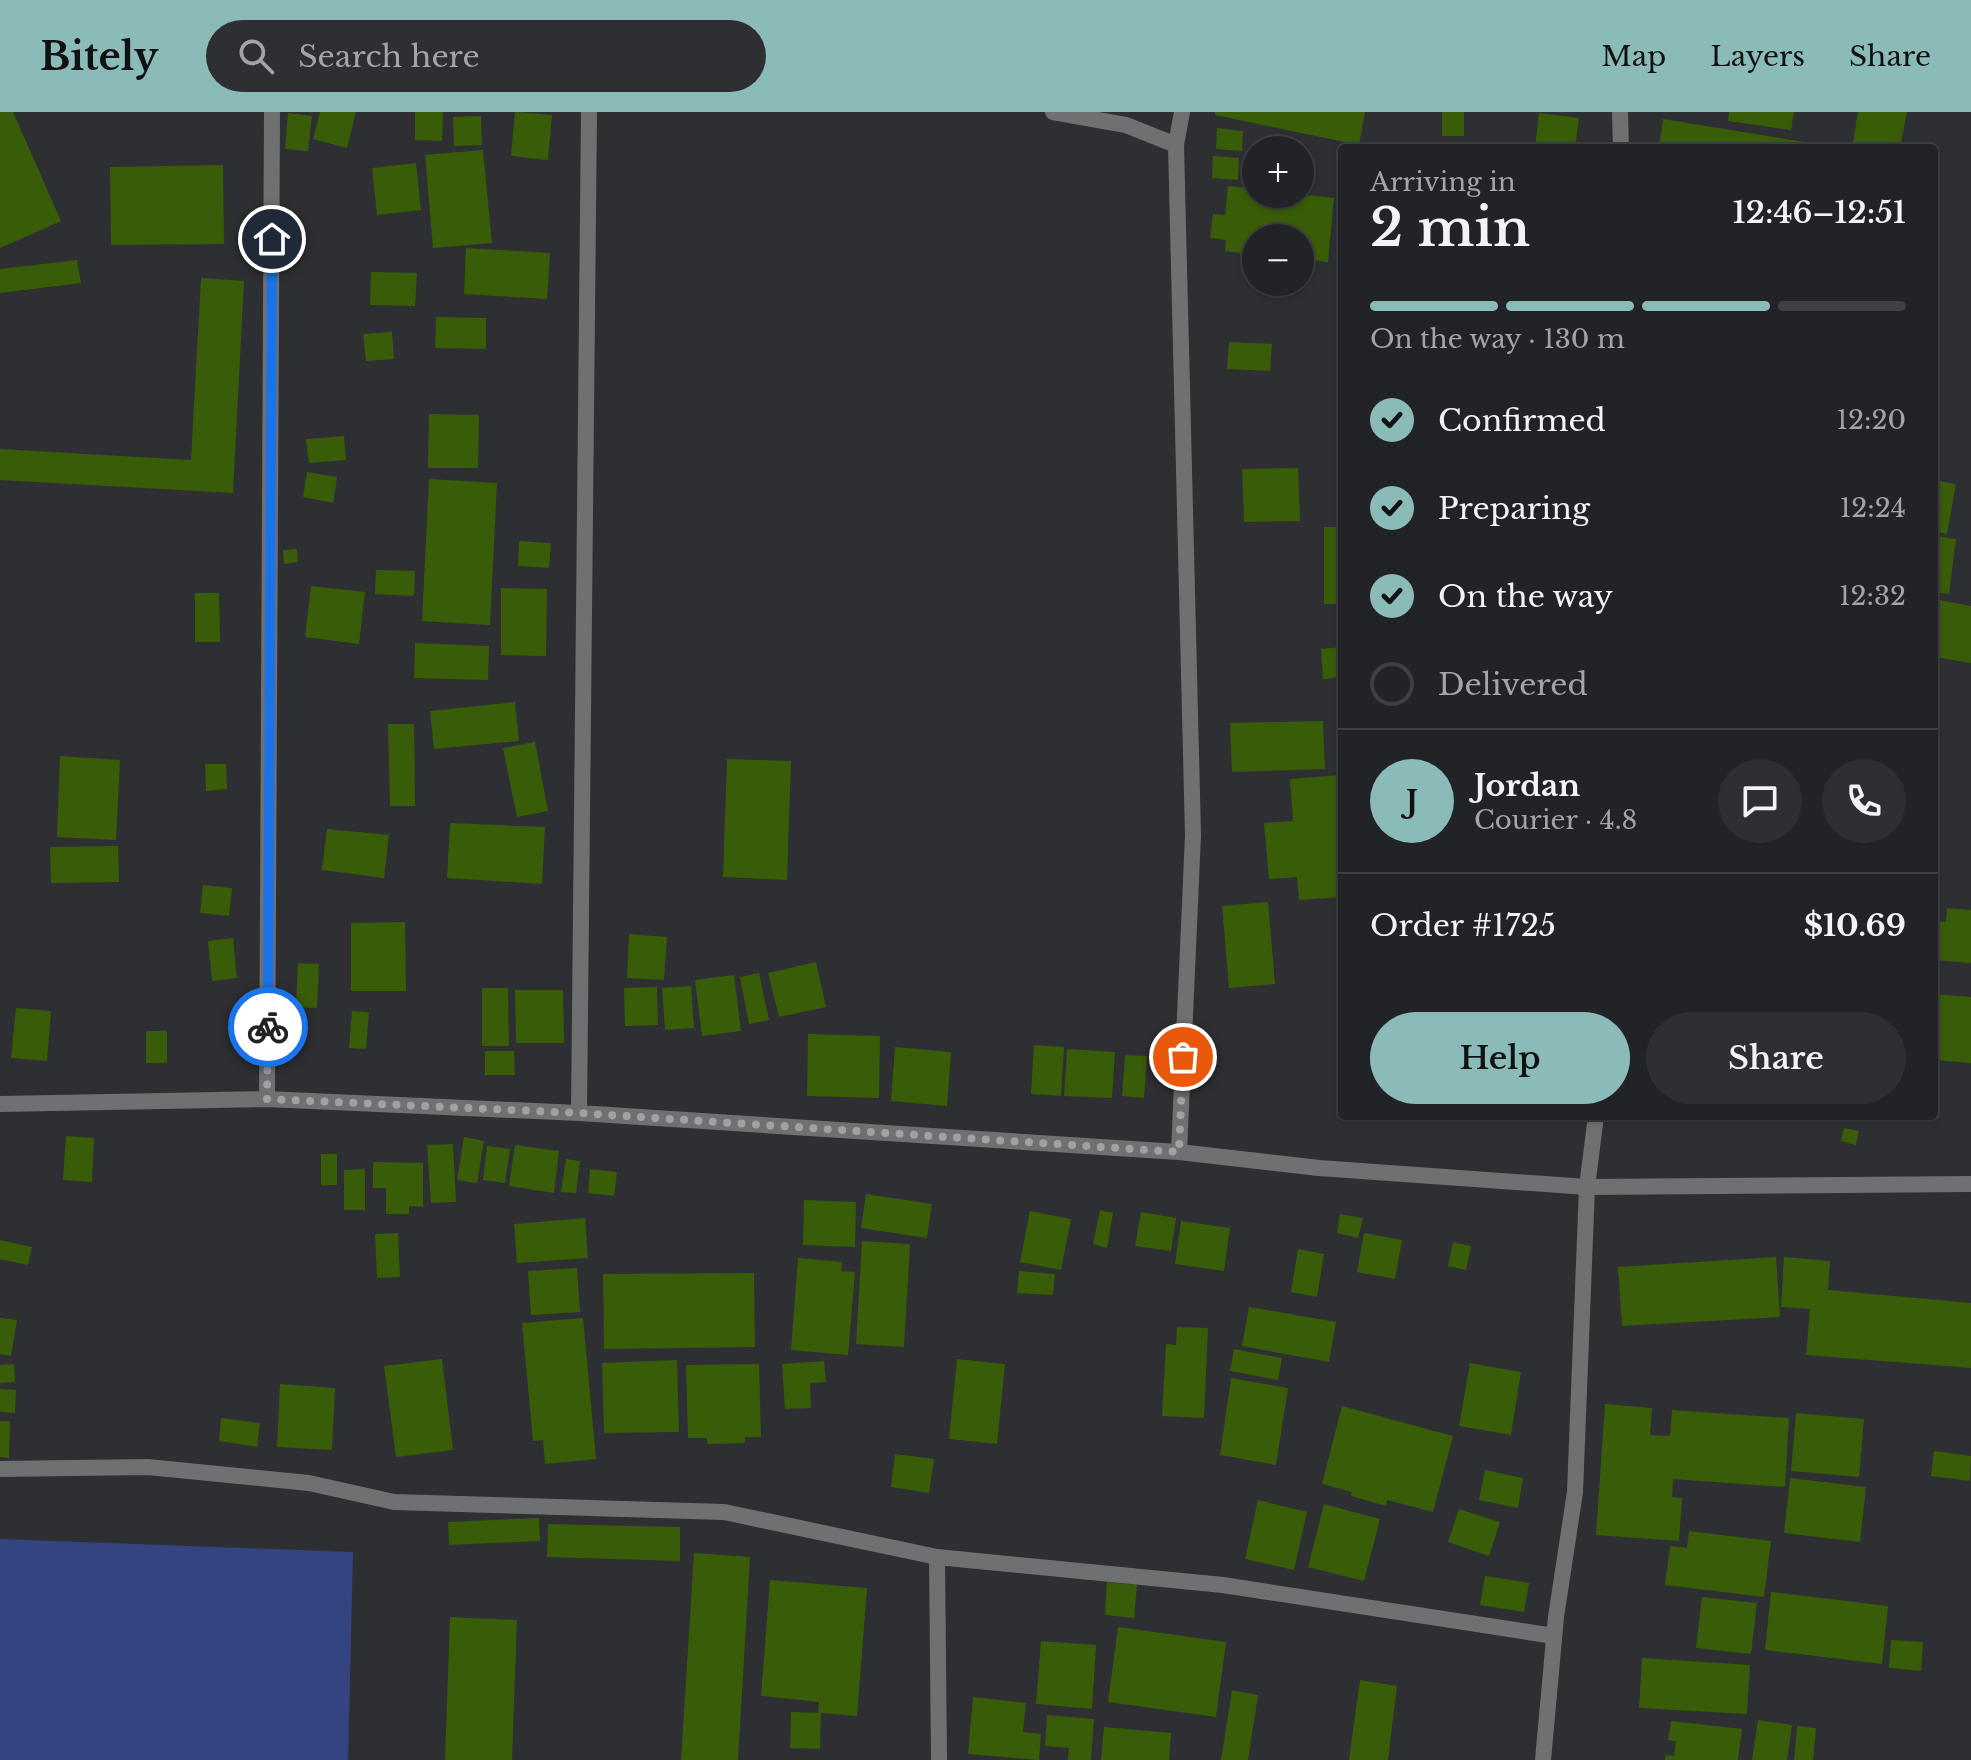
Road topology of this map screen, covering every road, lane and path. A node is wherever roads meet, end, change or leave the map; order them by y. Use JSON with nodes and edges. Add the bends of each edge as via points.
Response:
{"nodes":[{"id":1,"x":272,"y":112,"type":"edge"},
{"id":2,"x":589,"y":112,"type":"edge"},
{"id":3,"x":1053,"y":112,"type":"edge"},
{"id":4,"x":1182,"y":112,"type":"edge"},
{"id":5,"x":1620,"y":112,"type":"edge"},
{"id":6,"x":1621,"y":144,"type":"edge"},
{"id":7,"x":1176,"y":145,"type":"junction"},
{"id":8,"x":267,"y":1099,"type":"junction"},
{"id":9,"x":0,"y":1104,"type":"edge"},
{"id":10,"x":579,"y":1113,"type":"junction"},
{"id":11,"x":1595,"y":1120,"type":"edge"},
{"id":12,"x":1179,"y":1152,"type":"junction"},
{"id":13,"x":1971,"y":1184,"type":"edge"},
{"id":14,"x":1587,"y":1187,"type":"junction"},
{"id":15,"x":0,"y":1469,"type":"edge"},
{"id":16,"x":937,"y":1557,"type":"junction"},
{"id":17,"x":1554,"y":1636,"type":"junction"},
{"id":18,"x":939,"y":1760,"type":"edge"},
{"id":19,"x":1543,"y":1760,"type":"edge"}],
"edges":[{"from":1,"to":8,"type":"street"},
{"from":2,"to":10,"type":"street"},
{"from":3,"to":7,"type":"street","via":[[1126,125]]},
{"from":4,"to":7,"type":"street"},
{"from":5,"to":6,"type":"street"},
{"from":7,"to":12,"type":"street","via":[[1193,835]]},
{"from":8,"to":9,"type":"street"},
{"from":8,"to":10,"type":"street"},
{"from":10,"to":12,"type":"street"},
{"from":11,"to":14,"type":"street"},
{"from":12,"to":14,"type":"street"},
{"from":13,"to":14,"type":"street"},
{"from":14,"to":17,"type":"street","via":[[1575,1492]]},
{"from":15,"to":16,"type":"street","via":[[148,1467],[309,1483],[394,1502],[724,1512]]},
{"from":16,"to":17,"type":"street","via":[[1223,1585]]},
{"from":16,"to":18,"type":"street"},
{"from":17,"to":19,"type":"street"}]}
